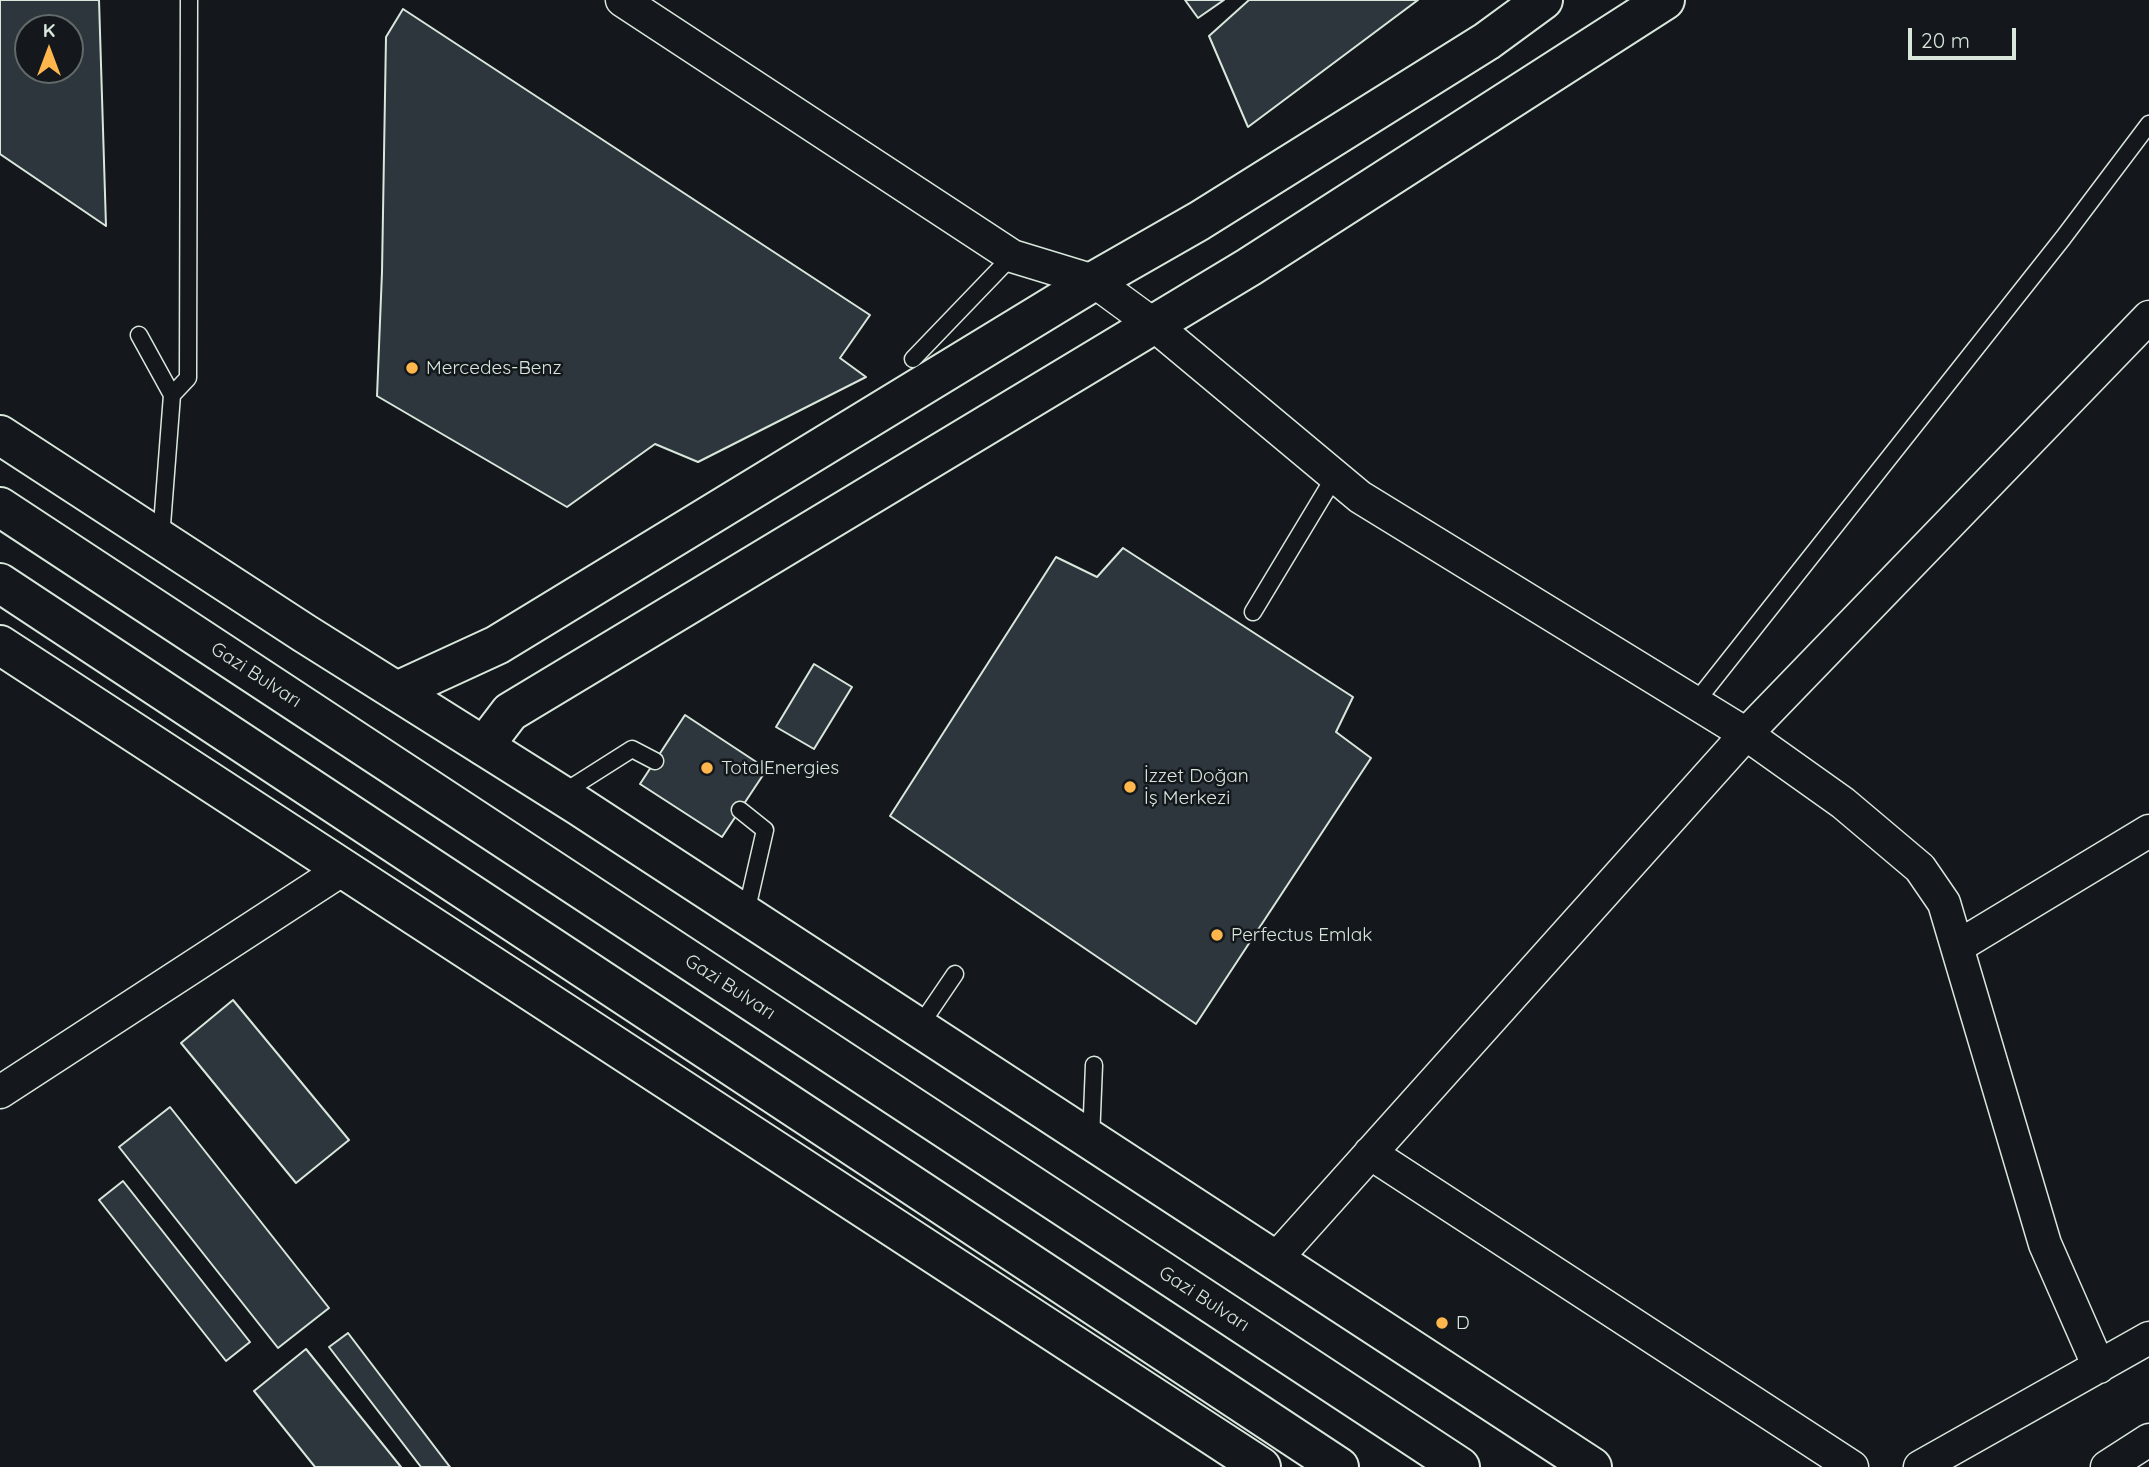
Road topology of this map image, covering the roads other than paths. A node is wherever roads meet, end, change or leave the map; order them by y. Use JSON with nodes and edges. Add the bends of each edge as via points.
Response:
{"nodes":[{"id":1,"x":189,"y":0,"type":"edge"},
{"id":2,"x":622,"y":0,"type":"edge"},
{"id":3,"x":1543,"y":0,"type":"edge"},
{"id":4,"x":1665,"y":0,"type":"edge"},
{"id":5,"x":2149,"y":124,"type":"edge"},
{"id":6,"x":1012,"y":256,"type":"junction"},
{"id":7,"x":1094,"y":281,"type":"junction"},
{"id":8,"x":2149,"y":317,"type":"edge"},
{"id":9,"x":1154,"y":325,"type":"junction"},
{"id":10,"x":139,"y":335,"type":"dead end"},
{"id":11,"x":913,"y":359,"type":"dead end"},
{"id":12,"x":172,"y":395,"type":"junction"},
{"id":13,"x":0,"y":435,"type":"edge"},
{"id":14,"x":1335,"y":476,"type":"junction"},
{"id":15,"x":0,"y":506,"type":"edge"},
{"id":16,"x":160,"y":540,"type":"junction"},
{"id":17,"x":0,"y":583,"type":"edge"},
{"id":18,"x":1253,"y":612,"type":"dead end"},
{"id":19,"x":0,"y":645,"type":"edge"},
{"id":20,"x":397,"y":691,"type":"junction"},
{"id":21,"x":1695,"y":703,"type":"junction"},
{"id":22,"x":1745,"y":734,"type":"junction"},
{"id":23,"x":484,"y":746,"type":"junction"},
{"id":24,"x":655,"y":761,"type":"dead end"},
{"id":25,"x":560,"y":794,"type":"junction"},
{"id":26,"x":740,"y":810,"type":"dead end"},
{"id":27,"x":2149,"y":831,"type":"edge"},
{"id":28,"x":343,"y":869,"type":"junction"},
{"id":29,"x":745,"y":915,"type":"junction"},
{"id":30,"x":1957,"y":947,"type":"junction"},
{"id":31,"x":955,"y":974,"type":"dead end"},
{"id":32,"x":918,"y":1028,"type":"junction"},
{"id":33,"x":1094,"y":1065,"type":"dead end"},
{"id":34,"x":0,"y":1092,"type":"edge"},
{"id":35,"x":1091,"y":1141,"type":"junction"},
{"id":36,"x":1370,"y":1153,"type":"junction"},
{"id":37,"x":1273,"y":1262,"type":"junction"},
{"id":38,"x":2149,"y":1338,"type":"edge"},
{"id":39,"x":2099,"y":1367,"type":"junction"},
{"id":40,"x":2149,"y":1440,"type":"edge"},
{"id":41,"x":1261,"y":1467,"type":"edge"},
{"id":42,"x":1339,"y":1467,"type":"edge"},
{"id":43,"x":1460,"y":1467,"type":"edge"},
{"id":44,"x":1592,"y":1467,"type":"edge"},
{"id":45,"x":1852,"y":1467,"type":"edge"},
{"id":46,"x":1920,"y":1467,"type":"edge"},
{"id":47,"x":2108,"y":1467,"type":"edge"}],
"edges":[{"from":1,"to":12,"type":"lane","via":[[188,378]]},
{"from":2,"to":6,"type":"street"},
{"from":3,"to":7,"type":"main road","via":[[1464,55],[1199,221]]},
{"from":4,"to":9,"type":"main road"},
{"from":5,"to":21,"type":"lane"},
{"from":6,"to":7,"type":"street"},
{"from":6,"to":11,"type":"lane"},
{"from":7,"to":9,"type":"street"},
{"from":7,"to":20,"type":"main road","via":[[497,645]]},
{"from":8,"to":22,"type":"street"},
{"from":9,"to":14,"type":"street"},
{"from":9,"to":23,"type":"main road","via":[[510,712]]},
{"from":10,"to":12,"type":"lane"},
{"from":12,"to":16,"type":"lane"},
{"from":13,"to":16,"type":"main road"},
{"from":14,"to":18,"type":"lane"},
{"from":14,"to":21,"type":"street","via":[[1360,497]]},
{"from":15,"to":43,"type":"main road","name":"Gazi Bulvarı"},
{"from":16,"to":20,"type":"main road"},
{"from":17,"to":42,"type":"main road"},
{"from":19,"to":28,"type":"main road"},
{"from":20,"to":23,"type":"main road"},
{"from":21,"to":22,"type":"street"},
{"from":22,"to":30,"type":"street","via":[[1843,803],[1920,868],[1944,903]]},
{"from":22,"to":36,"type":"street"},
{"from":23,"to":25,"type":"main road"},
{"from":24,"to":25,"type":"lane","via":[[632,749]]},
{"from":25,"to":29,"type":"main road"},
{"from":26,"to":29,"type":"lane","via":[[765,830]]},
{"from":27,"to":30,"type":"street"},
{"from":28,"to":34,"type":"street"},
{"from":28,"to":41,"type":"main road"},
{"from":29,"to":32,"type":"main road"},
{"from":30,"to":39,"type":"street","via":[[2045,1244]]},
{"from":31,"to":32,"type":"lane"},
{"from":32,"to":35,"type":"main road"},
{"from":33,"to":35,"type":"lane"},
{"from":35,"to":37,"type":"main road"},
{"from":36,"to":37,"type":"street"},
{"from":36,"to":45,"type":"street"},
{"from":37,"to":44,"type":"main road"},
{"from":38,"to":39,"type":"street"},
{"from":39,"to":46,"type":"street"},
{"from":40,"to":47,"type":"street"}]}
